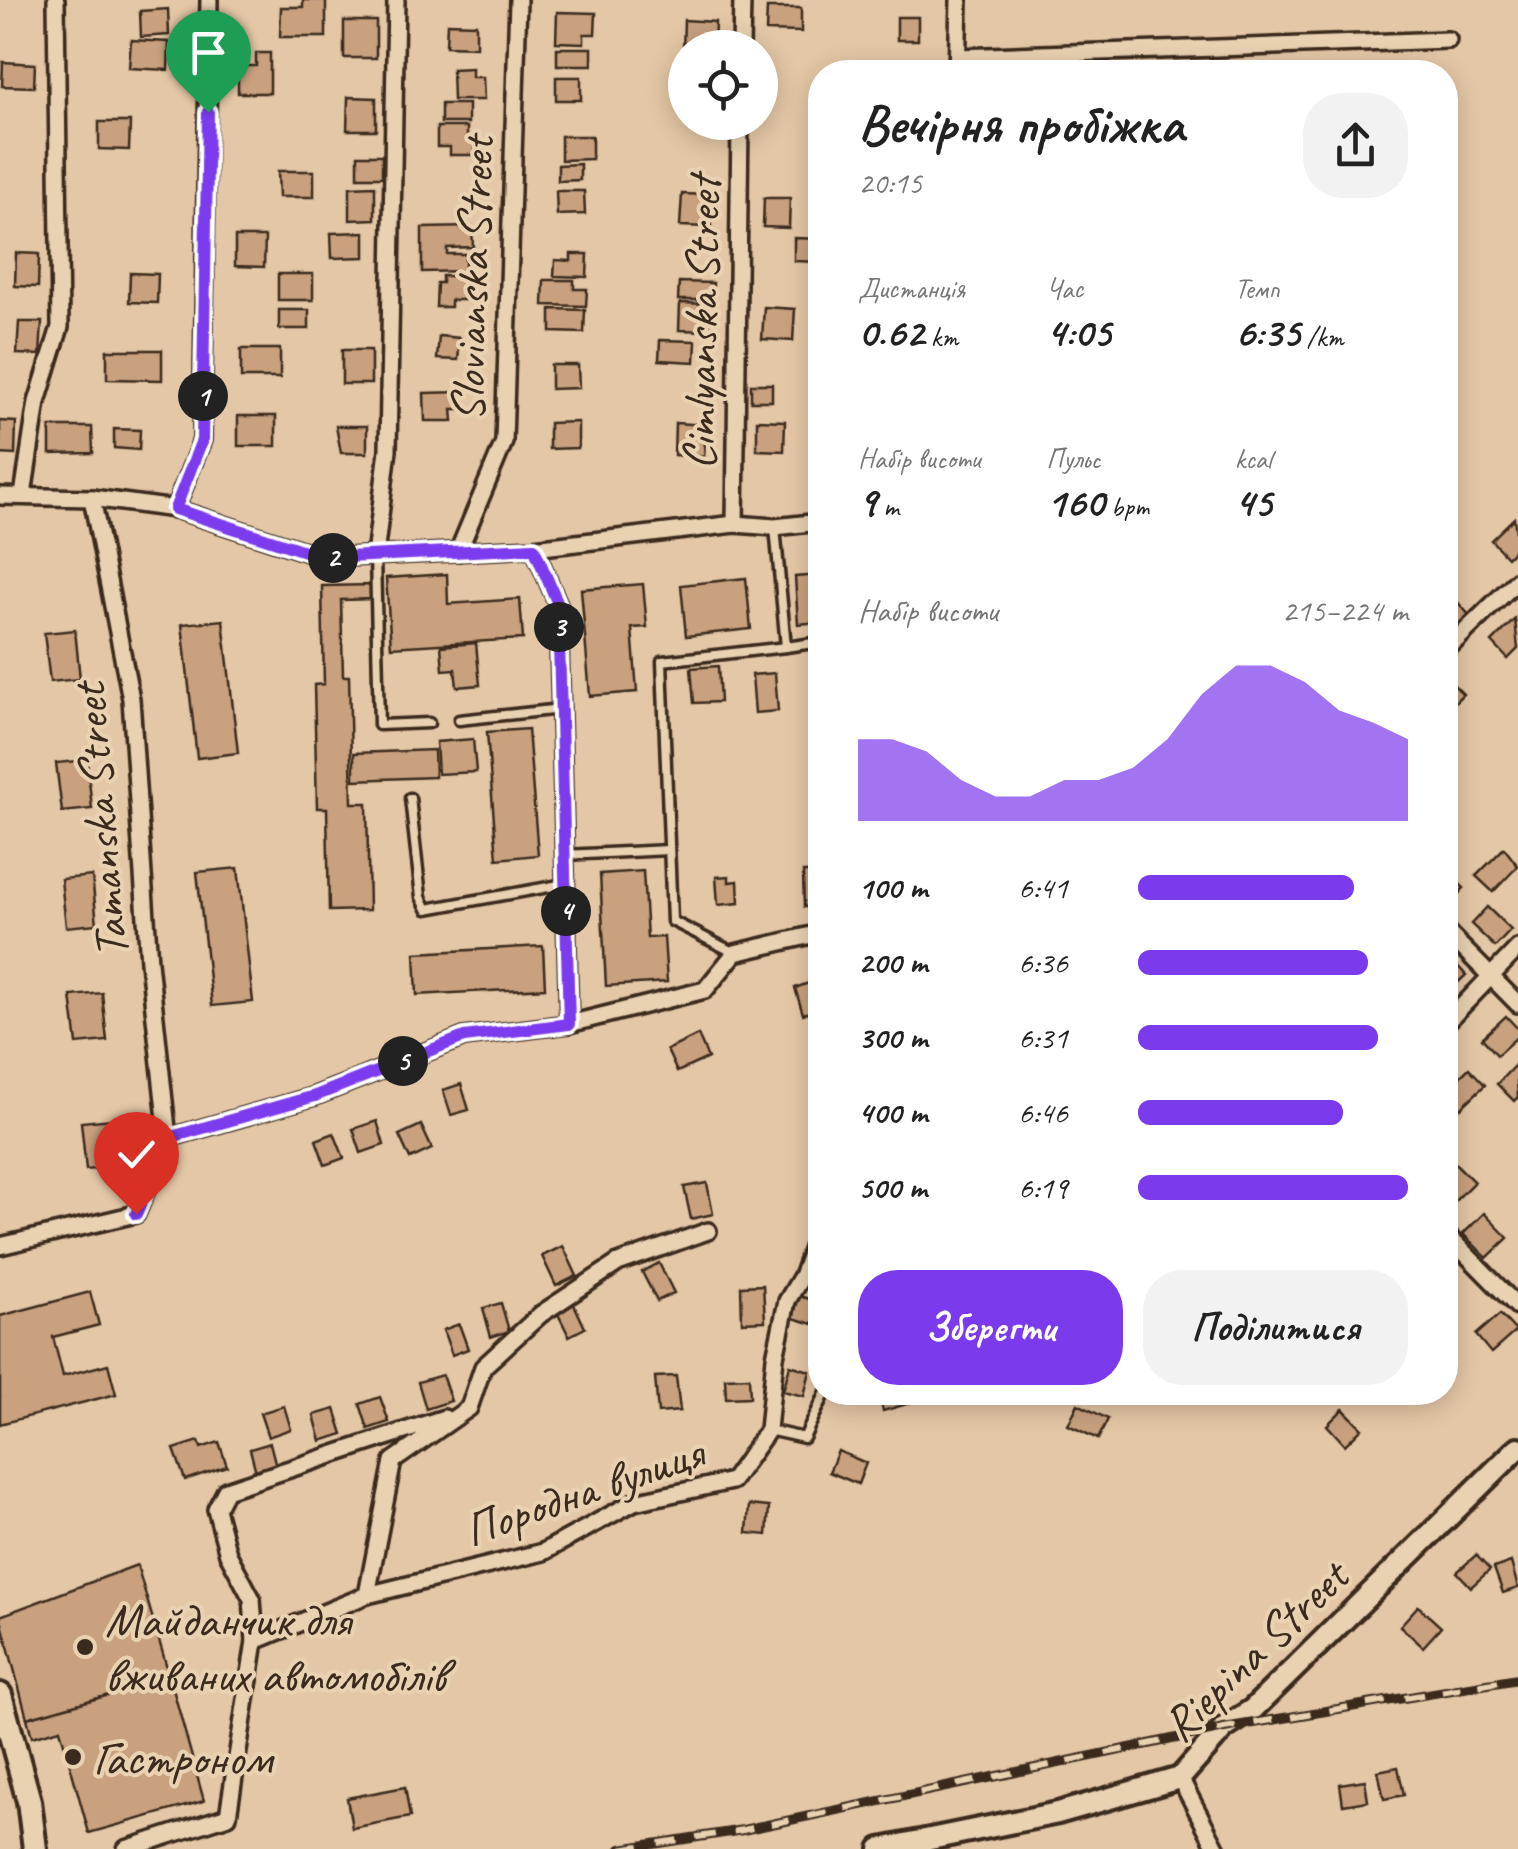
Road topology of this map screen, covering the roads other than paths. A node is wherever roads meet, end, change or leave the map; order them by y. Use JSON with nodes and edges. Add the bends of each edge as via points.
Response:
{"nodes":[{"id":1,"x":56,"y":0,"type":"edge"},
{"id":2,"x":209,"y":0,"type":"edge"},
{"id":3,"x":396,"y":0,"type":"edge"},
{"id":4,"x":518,"y":0,"type":"edge"},
{"id":5,"x":742,"y":0,"type":"edge"},
{"id":6,"x":959,"y":0,"type":"edge"},
{"id":7,"x":742,"y":30,"type":"edge"},
{"id":8,"x":1448,"y":40,"type":"dead end"},
{"id":9,"x":958,"y":60,"type":"edge"},
{"id":10,"x":1056,"y":60,"type":"edge"},
{"id":11,"x":740,"y":140,"type":"edge"},
{"id":12,"x":23,"y":495,"type":"junction"},
{"id":13,"x":0,"y":496,"type":"edge"},
{"id":14,"x":92,"y":498,"type":"junction"},
{"id":15,"x":175,"y":509,"type":"junction"},
{"id":16,"x":808,"y":523,"type":"edge"},
{"id":17,"x":735,"y":524,"type":"junction"},
{"id":18,"x":775,"y":527,"type":"junction"},
{"id":19,"x":534,"y":548,"type":"junction"},
{"id":20,"x":458,"y":552,"type":"junction"},
{"id":21,"x":375,"y":556,"type":"junction"},
{"id":22,"x":1515,"y":588,"type":"edge"},
{"id":23,"x":1458,"y":638,"type":"edge"},
{"id":24,"x":808,"y":644,"type":"edge"},
{"id":25,"x":786,"y":647,"type":"junction"},
{"id":26,"x":561,"y":710,"type":"junction"},
{"id":27,"x":459,"y":720,"type":"dead end"},
{"id":28,"x":430,"y":723,"type":"dead end"},
{"id":29,"x":410,"y":798,"type":"dead end"},
{"id":30,"x":669,"y":850,"type":"junction"},
{"id":31,"x":564,"y":855,"type":"junction"},
{"id":32,"x":565,"y":884,"type":"junction"},
{"id":33,"x":808,"y":935,"type":"edge"},
{"id":34,"x":1458,"y":944,"type":"edge"},
{"id":35,"x":1518,"y":948,"type":"edge"},
{"id":36,"x":735,"y":953,"type":"junction"},
{"id":37,"x":1490,"y":977,"type":"junction"},
{"id":38,"x":1518,"y":1004,"type":"edge"},
{"id":39,"x":1458,"y":1010,"type":"edge"},
{"id":40,"x":569,"y":1024,"type":"junction"},
{"id":41,"x":168,"y":1138,"type":"junction"},
{"id":42,"x":708,"y":1231,"type":"dead end"},
{"id":43,"x":1458,"y":1245,"type":"edge"},
{"id":44,"x":0,"y":1246,"type":"edge"},
{"id":45,"x":808,"y":1260,"type":"edge"},
{"id":46,"x":1518,"y":1306,"type":"edge"},
{"id":47,"x":820,"y":1405,"type":"edge"},
{"id":48,"x":470,"y":1408,"type":"junction"},
{"id":49,"x":768,"y":1430,"type":"junction"},
{"id":50,"x":1518,"y":1448,"type":"edge"},
{"id":51,"x":367,"y":1595,"type":"junction"},
{"id":52,"x":255,"y":1641,"type":"junction"},
{"id":53,"x":0,"y":1694,"type":"edge"},
{"id":54,"x":1180,"y":1778,"type":"junction"},
{"id":55,"x":35,"y":1849,"type":"edge"},
{"id":56,"x":126,"y":1849,"type":"edge"},
{"id":57,"x":881,"y":1849,"type":"edge"},
{"id":58,"x":1216,"y":1849,"type":"edge"}],
"edges":[{"from":1,"to":12,"type":"street","via":[[60,328],[37,402]]},
{"from":2,"to":15,"type":"street","via":[[202,440]]},
{"from":3,"to":21,"type":"street","via":[[388,450]]},
{"from":4,"to":20,"type":"street","name":"Slovianska Street","via":[[504,442]]},
{"from":5,"to":7,"type":"street"},
{"from":6,"to":9,"type":"street"},
{"from":8,"to":10,"type":"street"},
{"from":11,"to":17,"type":"street","name":"Cimlyanska Street"},
{"from":12,"to":13,"type":"street"},
{"from":12,"to":14,"type":"street"},
{"from":14,"to":15,"type":"street"},
{"from":14,"to":41,"type":"street","name":"Tamanska Street","via":[[131,699]]},
{"from":15,"to":21,"type":"street","via":[[326,558]]},
{"from":16,"to":18,"type":"street"},
{"from":17,"to":18,"type":"street"},
{"from":17,"to":19,"type":"street"},
{"from":18,"to":25,"type":"lane"},
{"from":19,"to":20,"type":"street"},
{"from":19,"to":26,"type":"street","via":[[558,604]]},
{"from":20,"to":21,"type":"street"},
{"from":21,"to":28,"type":"lane","via":[[378,725]]},
{"from":22,"to":23,"type":"street"},
{"from":24,"to":25,"type":"lane"},
{"from":25,"to":30,"type":"lane","via":[[662,661]]},
{"from":26,"to":27,"type":"lane"},
{"from":26,"to":31,"type":"street"},
{"from":29,"to":32,"type":"lane","via":[[426,908]]},
{"from":30,"to":31,"type":"lane"},
{"from":30,"to":36,"type":"lane","via":[[672,922]]},
{"from":31,"to":32,"type":"street"},
{"from":32,"to":40,"type":"street"},
{"from":33,"to":36,"type":"street"},
{"from":34,"to":37,"type":"street"},
{"from":35,"to":37,"type":"street"},
{"from":36,"to":40,"type":"street","via":[[706,990]]},
{"from":37,"to":38,"type":"street"},
{"from":37,"to":39,"type":"street"},
{"from":40,"to":41,"type":"street","via":[[464,1037],[315,1096]]},
{"from":41,"to":44,"type":"street","via":[[136,1214]]},
{"from":42,"to":48,"type":"street","via":[[618,1263],[541,1314],[484,1367]]},
{"from":43,"to":46,"type":"street"},
{"from":45,"to":49,"type":"street","name":"Породна вулиця","via":[[787,1301]]},
{"from":47,"to":49,"type":"lane","via":[[804,1438]]},
{"from":48,"to":51,"type":"street","name":"Породна вулиця","via":[[393,1461]]},
{"from":48,"to":52,"type":"street","via":[[226,1490],[216,1509],[228,1554],[252,1600]]},
{"from":49,"to":51,"type":"street","name":"Породна вулиця","via":[[732,1481],[634,1502],[542,1552]]},
{"from":50,"to":54,"type":"street","name":"Riepina Street","via":[[1252,1710],[1224,1728]]},
{"from":51,"to":52,"type":"street","name":"Породна вулиця"},
{"from":52,"to":56,"type":"street","via":[[228,1816]]},
{"from":53,"to":55,"type":"main road"},
{"from":54,"to":57,"type":"street","name":"Riepina Street"},
{"from":54,"to":58,"type":"street"}]}
